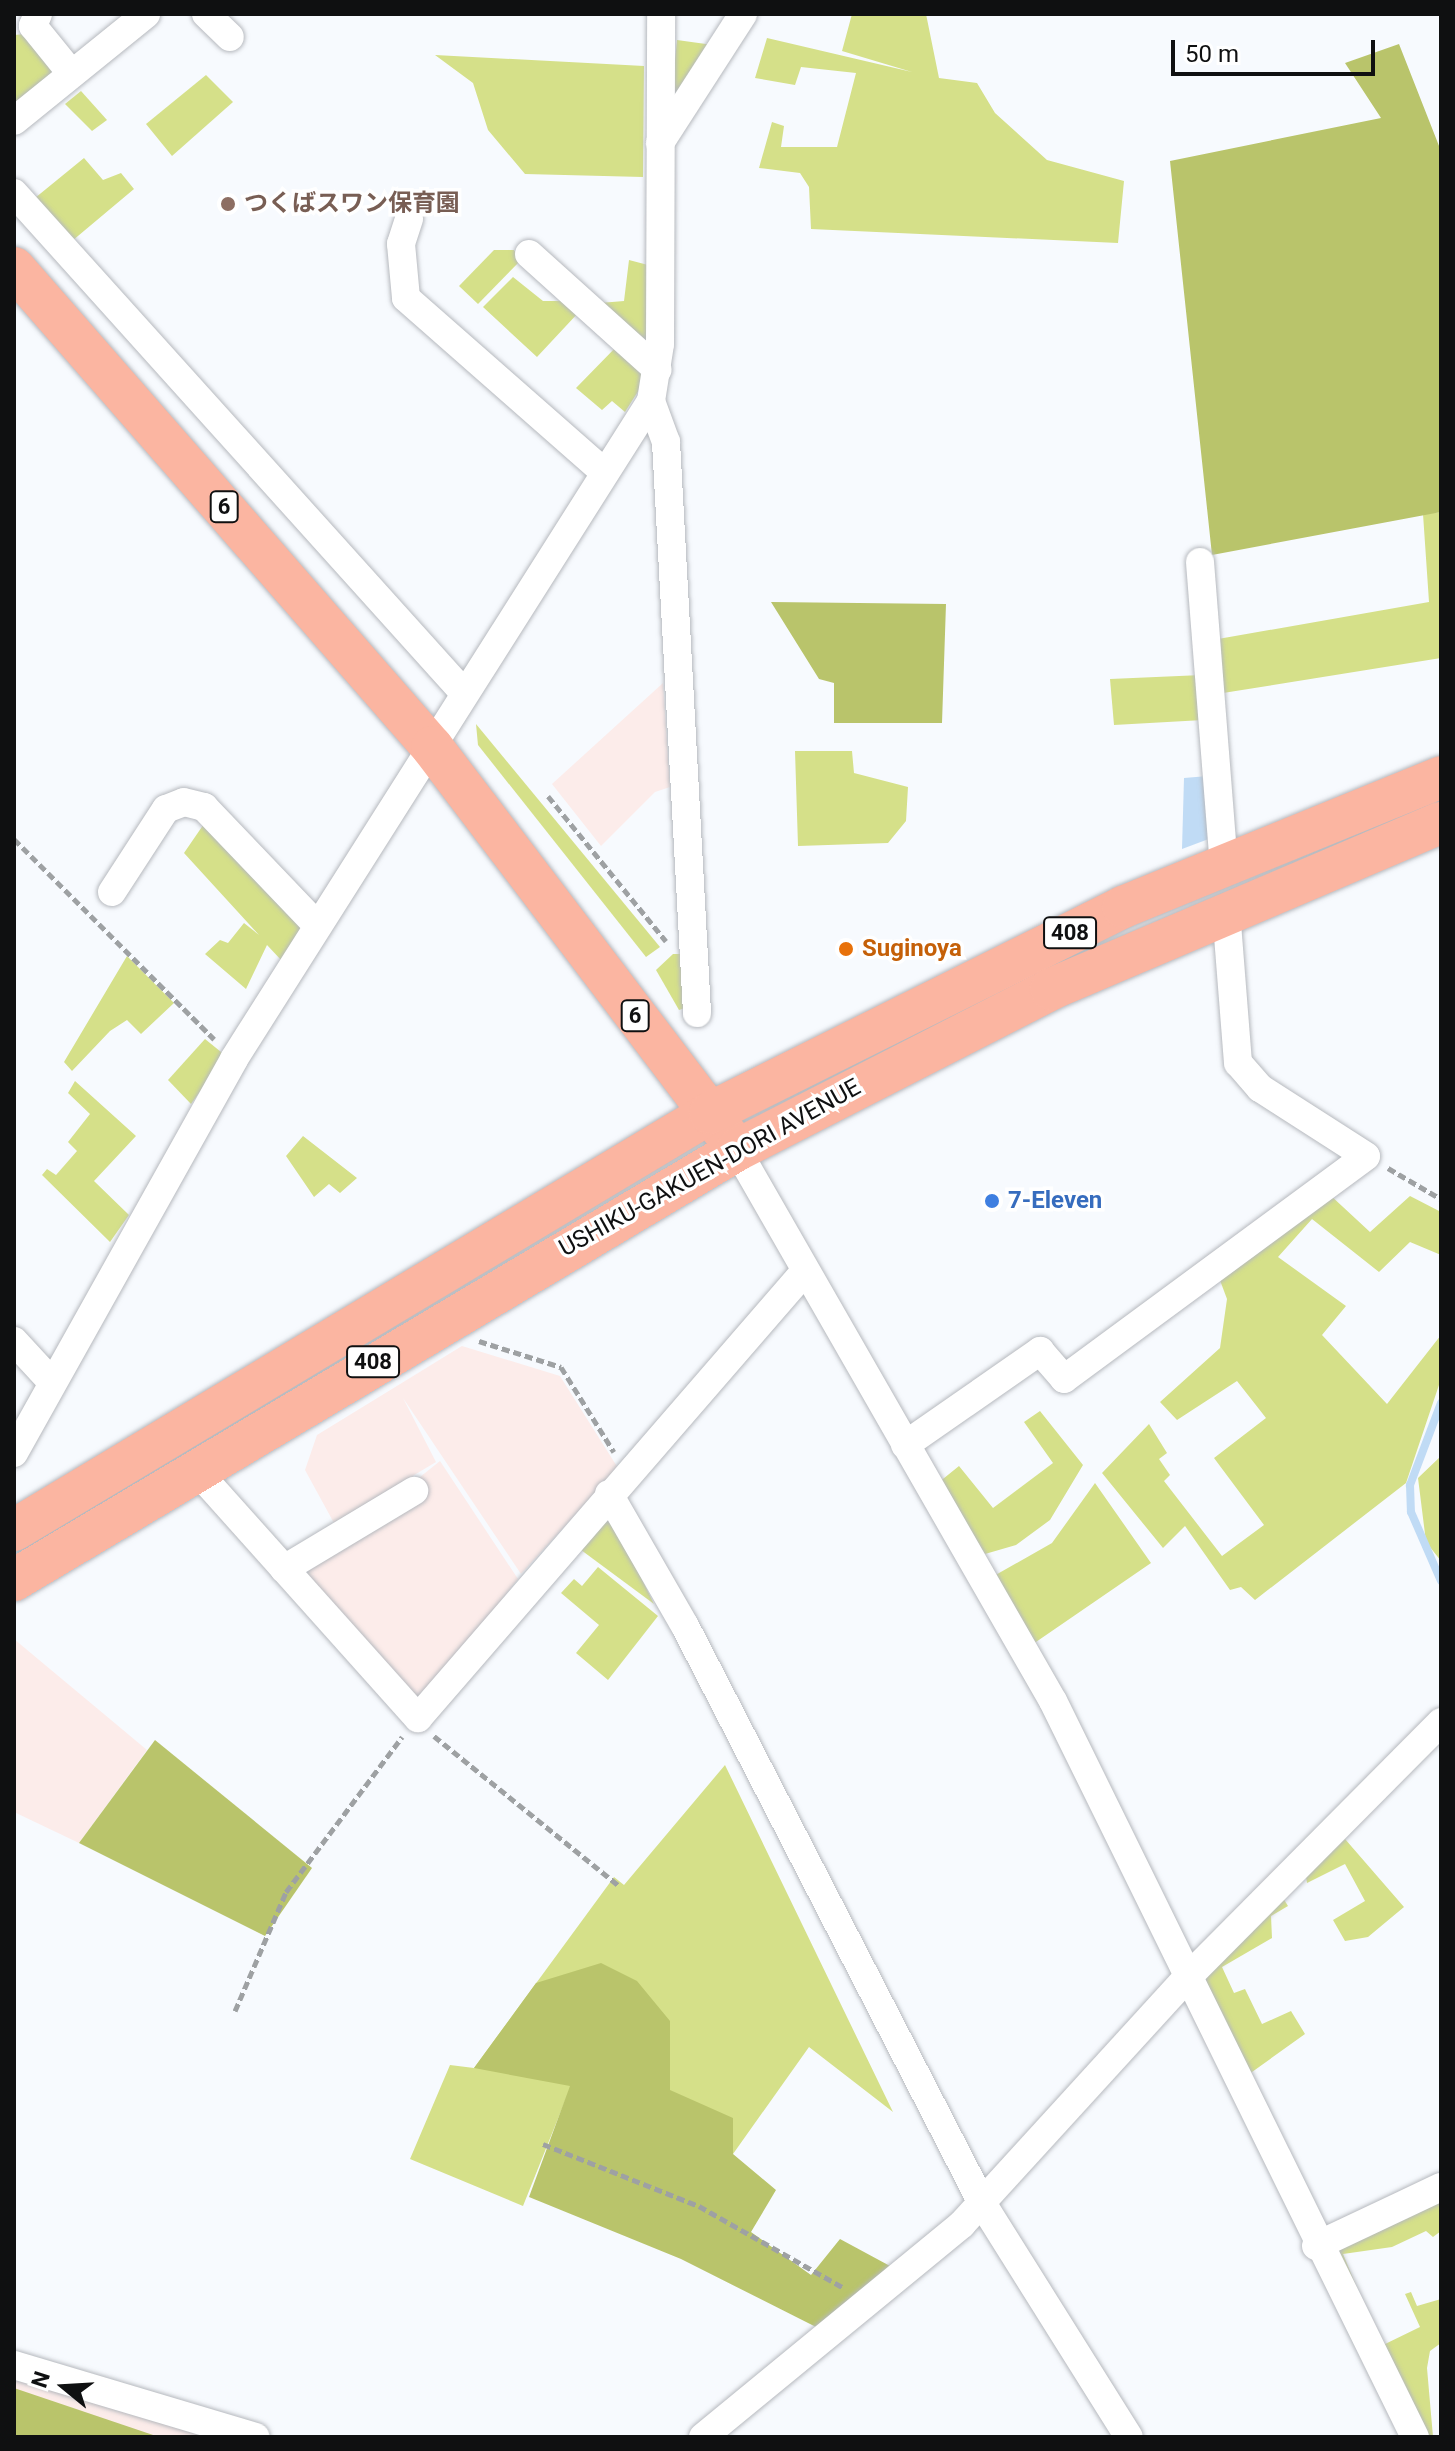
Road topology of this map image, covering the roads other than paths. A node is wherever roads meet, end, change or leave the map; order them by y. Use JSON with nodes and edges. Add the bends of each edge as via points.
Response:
{"nodes":[{"id":1,"x":38,"y":14,"type":"edge"},
{"id":2,"x":146,"y":14,"type":"edge"},
{"id":3,"x":206,"y":14,"type":"edge"},
{"id":4,"x":661,"y":14,"type":"edge"},
{"id":5,"x":743,"y":14,"type":"edge"},
{"id":6,"x":230,"y":37,"type":"dead end"},
{"id":7,"x":71,"y":73,"type":"junction"},
{"id":8,"x":14,"y":121,"type":"edge"},
{"id":9,"x":660,"y":144,"type":"junction"},
{"id":10,"x":14,"y":193,"type":"edge"},
{"id":11,"x":409,"y":219,"type":"dead end"},
{"id":12,"x":529,"y":254,"type":"dead end"},
{"id":13,"x":14,"y":268,"type":"edge"},
{"id":14,"x":658,"y":370,"type":"junction"},
{"id":15,"x":651,"y":401,"type":"junction"},
{"id":16,"x":603,"y":471,"type":"junction"},
{"id":17,"x":1200,"y":562,"type":"dead end"},
{"id":18,"x":464,"y":693,"type":"junction"},
{"id":19,"x":432,"y":747,"type":"junction"},
{"id":20,"x":1441,"y":777,"type":"edge"},
{"id":21,"x":1441,"y":823,"type":"edge"},
{"id":22,"x":1224,"y":865,"type":"junction"},
{"id":23,"x":112,"y":892,"type":"dead end"},
{"id":24,"x":1226,"y":909,"type":"junction"},
{"id":25,"x":316,"y":924,"type":"junction"},
{"id":26,"x":697,"y":1013,"type":"dead end"},
{"id":27,"x":710,"y":1113,"type":"junction"},
{"id":28,"x":737,"y":1150,"type":"junction"},
{"id":29,"x":805,"y":1271,"type":"junction"},
{"id":30,"x":14,"y":1341,"type":"edge"},
{"id":31,"x":50,"y":1380,"type":"junction"},
{"id":32,"x":905,"y":1445,"type":"junction"},
{"id":33,"x":14,"y":1453,"type":"edge"},
{"id":34,"x":196,"y":1470,"type":"junction"},
{"id":35,"x":414,"y":1491,"type":"dead end"},
{"id":36,"x":609,"y":1494,"type":"junction"},
{"id":37,"x":14,"y":1530,"type":"edge"},
{"id":38,"x":284,"y":1569,"type":"junction"},
{"id":39,"x":14,"y":1580,"type":"edge"},
{"id":40,"x":1441,"y":1722,"type":"edge"},
{"id":41,"x":1186,"y":1979,"type":"junction"},
{"id":42,"x":1441,"y":2187,"type":"edge"},
{"id":43,"x":982,"y":2203,"type":"junction"},
{"id":44,"x":1316,"y":2246,"type":"junction"},
{"id":45,"x":14,"y":2365,"type":"edge"},
{"id":46,"x":255,"y":2437,"type":"edge"},
{"id":47,"x":703,"y":2437,"type":"edge"},
{"id":48,"x":1129,"y":2437,"type":"edge"},
{"id":49,"x":1415,"y":2437,"type":"edge"}],
"edges":[{"from":1,"to":7,"type":"street","via":[[33,26]]},
{"from":2,"to":7,"type":"street"},
{"from":3,"to":6,"type":"street"},
{"from":4,"to":9,"type":"street"},
{"from":5,"to":9,"type":"street"},
{"from":7,"to":8,"type":"street"},
{"from":9,"to":14,"type":"street"},
{"from":10,"to":18,"type":"street"},
{"from":11,"to":16,"type":"street","via":[[401,244],[406,298]]},
{"from":12,"to":14,"type":"street"},
{"from":13,"to":19,"type":"highway","number":"6"},
{"from":14,"to":15,"type":"street"},
{"from":15,"to":16,"type":"street"},
{"from":15,"to":26,"type":"street","via":[[666,442]]},
{"from":16,"to":18,"type":"street"},
{"from":17,"to":22,"type":"street"},
{"from":18,"to":19,"type":"street"},
{"from":19,"to":25,"type":"street"},
{"from":19,"to":27,"type":"highway","number":"6"},
{"from":20,"to":22,"type":"highway","name":"USHIKU-GAKUEN-DORI AVENUE","number":"408"},
{"from":21,"to":24,"type":"highway","name":"USHIKU-GAKUEN-DORI AVENUE","number":"408"},
{"from":22,"to":27,"type":"highway","name":"USHIKU-GAKUEN-DORI AVENUE","number":"408","via":[[934,998]]},
{"from":23,"to":25,"type":"street","via":[[166,809],[184,802],[204,807]]},
{"from":24,"to":28,"type":"highway","name":"USHIKU-GAKUEN-DORI AVENUE","number":"408","via":[[1038,995]]},
{"from":24,"to":32,"type":"street","via":[[1238,1063],[1260,1088],[1366,1156],[1064,1379],[1040,1351]]},
{"from":25,"to":31,"type":"street"},
{"from":27,"to":28,"type":"highway","number":"6"},
{"from":27,"to":37,"type":"highway","name":"USHIKU-GAKUEN-DORI AVENUE","number":"408"},
{"from":28,"to":29,"type":"street"},
{"from":28,"to":34,"type":"highway","name":"USHIKU-GAKUEN-DORI AVENUE","number":"408"},
{"from":29,"to":32,"type":"street"},
{"from":29,"to":36,"type":"street"},
{"from":30,"to":31,"type":"street"},
{"from":31,"to":33,"type":"street"},
{"from":32,"to":41,"type":"street","via":[[1053,1701]]},
{"from":34,"to":38,"type":"street"},
{"from":34,"to":39,"type":"highway","name":"USHIKU-GAKUEN-DORI AVENUE","number":"408"},
{"from":35,"to":38,"type":"street"},
{"from":36,"to":38,"type":"street","via":[[418,1718]]},
{"from":36,"to":43,"type":"street","via":[[685,1626]]},
{"from":40,"to":41,"type":"street"},
{"from":41,"to":43,"type":"street"},
{"from":41,"to":44,"type":"street"},
{"from":42,"to":44,"type":"street"},
{"from":43,"to":47,"type":"street"},
{"from":43,"to":48,"type":"street"},
{"from":44,"to":49,"type":"street"},
{"from":45,"to":46,"type":"street"}]}
